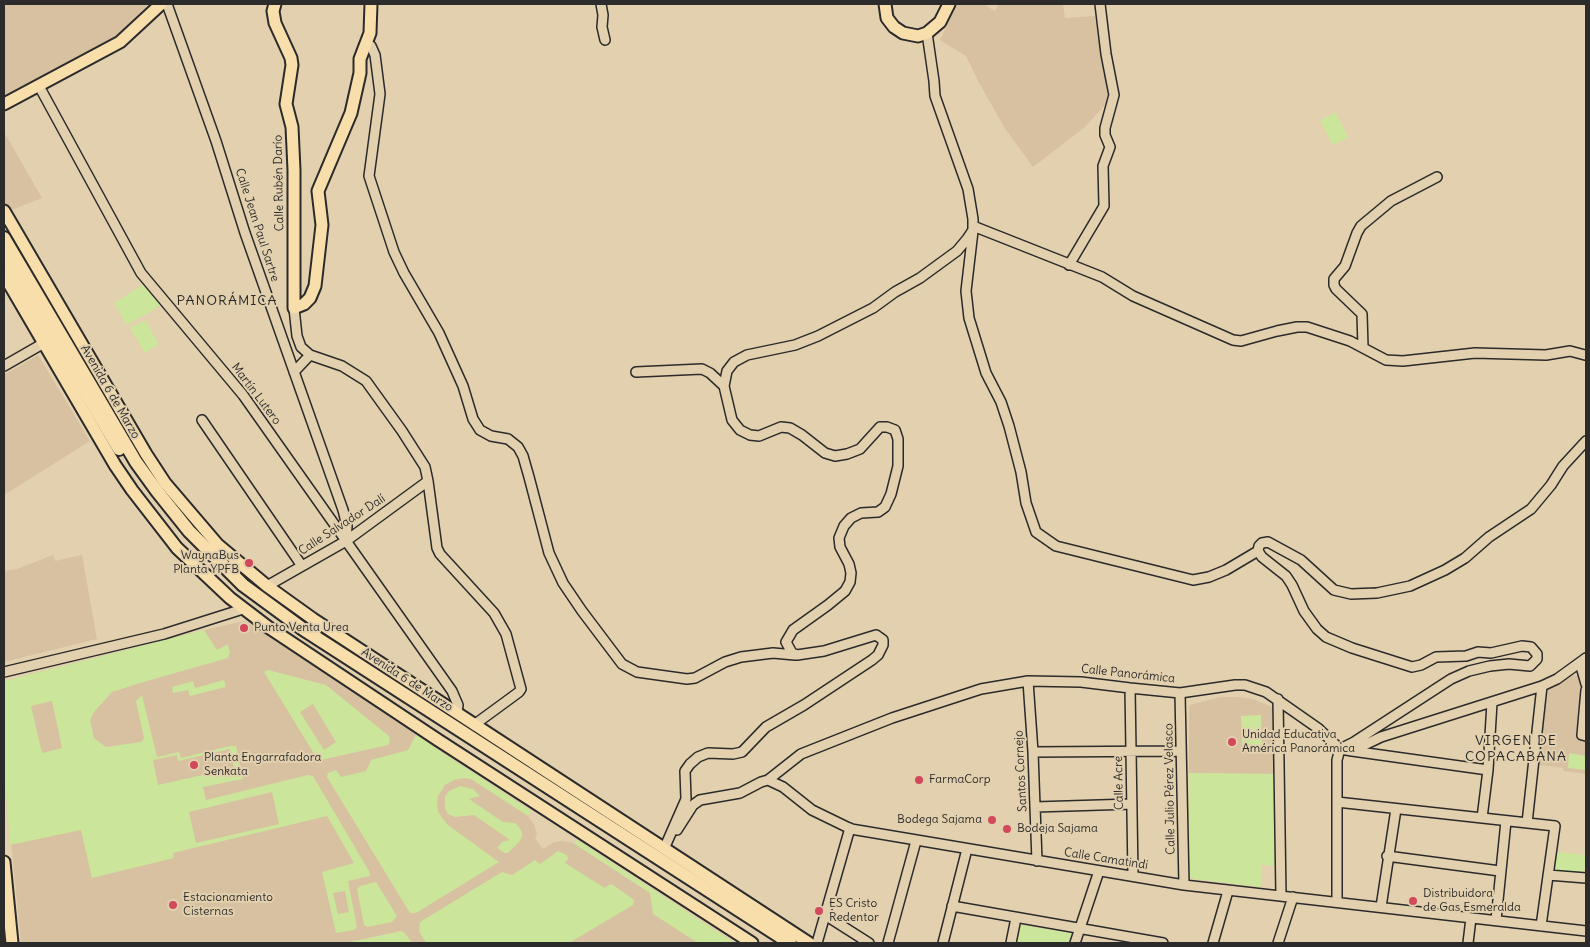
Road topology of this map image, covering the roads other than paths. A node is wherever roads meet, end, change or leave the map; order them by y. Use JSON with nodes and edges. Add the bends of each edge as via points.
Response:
{"nodes":[{"id":1,"x":161,"y":4,"type":"edge"},
{"id":2,"x":167,"y":4,"type":"edge"},
{"id":3,"x":275,"y":4,"type":"edge"},
{"id":4,"x":371,"y":4,"type":"edge"},
{"id":5,"x":601,"y":4,"type":"edge"},
{"id":6,"x":885,"y":4,"type":"edge"},
{"id":7,"x":949,"y":4,"type":"edge"},
{"id":8,"x":1100,"y":4,"type":"edge"},
{"id":9,"x":927,"y":33,"type":"junction"},
{"id":10,"x":605,"y":40,"type":"dead end"},
{"id":11,"x":366,"y":43,"type":"junction"},
{"id":12,"x":40,"y":86,"type":"junction"},
{"id":13,"x":4,"y":104,"type":"edge"},
{"id":14,"x":1438,"y":177,"type":"dead end"},
{"id":15,"x":4,"y":210,"type":"edge"},
{"id":16,"x":973,"y":228,"type":"junction"},
{"id":17,"x":4,"y":238,"type":"edge"},
{"id":18,"x":4,"y":256,"type":"edge"},
{"id":19,"x":1069,"y":265,"type":"junction"},
{"id":20,"x":4,"y":275,"type":"edge"},
{"id":21,"x":294,"y":308,"type":"junction"},
{"id":22,"x":44,"y":343,"type":"junction"},
{"id":23,"x":1363,"y":347,"type":"junction"},
{"id":24,"x":1586,"y":354,"type":"edge"},
{"id":25,"x":310,"y":355,"type":"junction"},
{"id":26,"x":4,"y":366,"type":"edge"},
{"id":27,"x":294,"y":372,"type":"junction"},
{"id":28,"x":636,"y":372,"type":"dead end"},
{"id":29,"x":724,"y":386,"type":"junction"},
{"id":30,"x":202,"y":420,"type":"dead end"},
{"id":31,"x":1586,"y":441,"type":"edge"},
{"id":32,"x":428,"y":481,"type":"junction"},
{"id":33,"x":346,"y":541,"type":"junction"},
{"id":34,"x":1258,"y":551,"type":"junction"},
{"id":35,"x":302,"y":566,"type":"junction"},
{"id":36,"x":266,"y":586,"type":"junction"},
{"id":37,"x":243,"y":610,"type":"junction"},
{"id":38,"x":798,"y":656,"type":"junction"},
{"id":39,"x":1583,"y":661,"type":"edge"},
{"id":40,"x":4,"y":672,"type":"edge"},
{"id":41,"x":1028,"y":681,"type":"junction"},
{"id":42,"x":1586,"y":684,"type":"edge"},
{"id":43,"x":1542,"y":686,"type":"junction"},
{"id":44,"x":1130,"y":688,"type":"junction"},
{"id":45,"x":1586,"y":690,"type":"edge"},
{"id":46,"x":1180,"y":693,"type":"junction"},
{"id":47,"x":1278,"y":699,"type":"junction"},
{"id":48,"x":1492,"y":702,"type":"junction"},
{"id":49,"x":456,"y":713,"type":"junction"},
{"id":50,"x":474,"y":725,"type":"junction"},
{"id":51,"x":1586,"y":736,"type":"edge"},
{"id":52,"x":1340,"y":749,"type":"junction"},
{"id":53,"x":1352,"y":750,"type":"junction"},
{"id":54,"x":1182,"y":751,"type":"junction"},
{"id":55,"x":1033,"y":752,"type":"junction"},
{"id":56,"x":1131,"y":752,"type":"junction"},
{"id":57,"x":1488,"y":770,"type":"junction"},
{"id":58,"x":768,"y":780,"type":"junction"},
{"id":59,"x":1337,"y":802,"type":"junction"},
{"id":60,"x":1132,"y":804,"type":"junction"},
{"id":61,"x":1035,"y":807,"type":"junction"},
{"id":62,"x":1396,"y":809,"type":"junction"},
{"id":63,"x":1482,"y":818,"type":"junction"},
{"id":64,"x":1506,"y":821,"type":"junction"},
{"id":65,"x":1527,"y":823,"type":"junction"},
{"id":66,"x":850,"y":828,"type":"junction"},
{"id":67,"x":916,"y":840,"type":"junction"},
{"id":68,"x":664,"y":849,"type":"junction"},
{"id":69,"x":967,"y":849,"type":"junction"},
{"id":70,"x":1387,"y":856,"type":"junction"},
{"id":71,"x":1037,"y":861,"type":"junction"},
{"id":72,"x":4,"y":862,"type":"edge"},
{"id":73,"x":1500,"y":870,"type":"junction"},
{"id":74,"x":1099,"y":871,"type":"junction"},
{"id":75,"x":1548,"y":875,"type":"junction"},
{"id":76,"x":1133,"y":876,"type":"junction"},
{"id":77,"x":1586,"y":878,"type":"edge"},
{"id":78,"x":1184,"y":885,"type":"junction"},
{"id":79,"x":1228,"y":890,"type":"junction"},
{"id":80,"x":1281,"y":896,"type":"junction"},
{"id":81,"x":1293,"y":897,"type":"junction"},
{"id":82,"x":1338,"y":902,"type":"junction"},
{"id":83,"x":952,"y":906,"type":"junction"},
{"id":84,"x":1381,"y":907,"type":"junction"},
{"id":85,"x":825,"y":916,"type":"junction"},
{"id":86,"x":1016,"y":918,"type":"junction"},
{"id":87,"x":1470,"y":918,"type":"junction"},
{"id":88,"x":1496,"y":920,"type":"junction"},
{"id":89,"x":1541,"y":926,"type":"junction"},
{"id":90,"x":1080,"y":928,"type":"junction"},
{"id":91,"x":1586,"y":931,"type":"edge"},
{"id":92,"x":12,"y":943,"type":"edge"},
{"id":93,"x":752,"y":943,"type":"edge"},
{"id":94,"x":774,"y":943,"type":"edge"},
{"id":95,"x":790,"y":943,"type":"edge"},
{"id":96,"x":809,"y":943,"type":"edge"},
{"id":97,"x":817,"y":943,"type":"edge"},
{"id":98,"x":869,"y":943,"type":"edge"},
{"id":99,"x":888,"y":943,"type":"edge"},
{"id":100,"x":943,"y":943,"type":"edge"},
{"id":101,"x":1011,"y":943,"type":"edge"},
{"id":102,"x":1075,"y":943,"type":"edge"},
{"id":103,"x":1164,"y":943,"type":"edge"},
{"id":104,"x":1213,"y":943,"type":"edge"},
{"id":105,"x":1278,"y":943,"type":"edge"},
{"id":106,"x":1468,"y":943,"type":"edge"}],
"edges":[{"from":1,"to":12,"type":"main road","via":[[120,42]]},
{"from":2,"to":27,"type":"street","name":"Calle Jean Paul Sartre"},
{"from":3,"to":21,"type":"main road","name":"Calle Rubén Darío","via":[[275,23],[292,65],[286,104],[292,127]]},
{"from":4,"to":11,"type":"main road","via":[[370,33]]},
{"from":5,"to":10,"type":"street"},
{"from":6,"to":9,"type":"main road","via":[[887,18],[903,34],[918,36]]},
{"from":7,"to":9,"type":"main road","via":[[940,22]]},
{"from":8,"to":19,"type":"street","via":[[1114,95],[1105,128],[1110,147],[1103,166],[1104,206]]},
{"from":9,"to":16,"type":"street","via":[[935,96],[968,189]]},
{"from":11,"to":21,"type":"main road","via":[[360,59],[351,113],[318,191],[322,225],[314,286],[310,298]]},
{"from":11,"to":38,"type":"street","via":[[375,55],[380,94],[369,176],[394,252],[439,333],[463,386],[473,419],[480,430],[508,439],[523,456],[549,553],[563,583],[582,611],[622,664],[637,672],[695,678],[741,657],[773,653]]},
{"from":12,"to":13,"type":"main road"},
{"from":12,"to":33,"type":"street","name":"Martín Lutero","via":[[141,273],[244,395]]},
{"from":14,"to":23,"type":"street","via":[[1391,200],[1361,226],[1345,266],[1334,279],[1336,289],[1362,314]]},
{"from":15,"to":36,"type":"main road","name":"Avenida 6 de Marzo","via":[[165,483],[218,545]]},
{"from":16,"to":19,"type":"street"},
{"from":16,"to":29,"type":"street","via":[[957,251],[873,308],[795,345],[754,352],[734,362],[727,371]]},
{"from":16,"to":34,"type":"street","via":[[966,291],[969,318],[986,372],[1009,426],[1026,503],[1036,532],[1056,546],[1193,580],[1226,570]]},
{"from":17,"to":95,"type":"highway","name":"Avenida 6 de Marzo","via":[[152,484],[189,531],[244,584],[303,629]]},
{"from":18,"to":94,"type":"highway","name":"Avenida 6 de Marzo","via":[[104,425],[149,494],[216,570],[299,635]]},
{"from":19,"to":23,"type":"street","via":[[1232,340],[1241,341],[1307,326]]},
{"from":20,"to":22,"type":"main road"},
{"from":21,"to":25,"type":"street","via":[[297,336],[301,347]]},
{"from":22,"to":26,"type":"street"},
{"from":22,"to":37,"type":"main road","via":[[115,465],[149,514],[177,548]]},
{"from":23,"to":24,"type":"street","via":[[1386,360],[1403,362],[1476,353],[1546,355],[1570,351]]},
{"from":25,"to":27,"type":"street"},
{"from":25,"to":32,"type":"street","via":[[342,366],[366,381],[425,467]]},
{"from":27,"to":33,"type":"street","name":"Calle Jean Paul Sartre","via":[[343,510]]},
{"from":28,"to":29,"type":"street","via":[[702,369]]},
{"from":29,"to":38,"type":"street","via":[[732,420],[740,430],[750,435],[759,436],[781,427],[790,428],[824,454],[835,456],[860,449],[880,427],[895,430],[898,439],[898,466],[885,507],[878,512],[862,513],[852,518],[839,538],[849,564],[850,582],[828,606],[793,630],[786,642],[792,653]]},
{"from":30,"to":35,"type":"street"},
{"from":31,"to":34,"type":"street","via":[[1531,509],[1490,536],[1465,558],[1410,586],[1377,593],[1351,594],[1334,590],[1301,560],[1268,542],[1262,543]]},
{"from":32,"to":33,"type":"street","name":"Calle Salvador Dalí"},
{"from":32,"to":50,"type":"street","via":[[437,548],[501,622],[520,689]]},
{"from":33,"to":35,"type":"street","name":"Calle Salvador Dalí"},
{"from":33,"to":49,"type":"street","name":"Martín Lutero","via":[[452,691],[458,705]]},
{"from":34,"to":52,"type":"street","via":[[1286,576],[1317,630],[1352,648],[1412,666],[1436,657],[1491,653],[1522,646],[1531,647],[1537,654],[1537,659],[1530,666],[1490,666],[1451,679]]},
{"from":35,"to":36,"type":"street","name":"Calle Salvador Dalí"},
{"from":36,"to":49,"type":"main road","name":"Avenida 6 de Marzo"},
{"from":37,"to":40,"type":"street","via":[[164,634]]},
{"from":37,"to":93,"type":"main road"},
{"from":38,"to":68,"type":"street","via":[[876,635],[883,640],[882,650],[872,660],[766,726],[742,752],[708,753],[690,764],[685,771],[686,799]]},
{"from":39,"to":42,"type":"street"},
{"from":39,"to":43,"type":"street"},
{"from":41,"to":44,"type":"street","name":"Calle Panorámica","via":[[1081,682]]},
{"from":41,"to":55,"type":"street","name":"Santos Cornejo"},
{"from":41,"to":58,"type":"street","name":"Calle Panorámica","via":[[981,689],[892,718],[801,754]]},
{"from":43,"to":48,"type":"street"},
{"from":43,"to":65,"type":"street"},
{"from":44,"to":46,"type":"street","name":"Calle Panorámica"},
{"from":44,"to":56,"type":"street","name":"Calle Acre"},
{"from":45,"to":51,"type":"street","via":[[1582,735]]},
{"from":46,"to":47,"type":"street","name":"Calle Panorámica","via":[[1245,685]]},
{"from":46,"to":54,"type":"street","name":"Calle Julio Pérez Velasco"},
{"from":47,"to":52,"type":"street","name":"Calle Panorámica"},
{"from":47,"to":80,"type":"street"},
{"from":48,"to":53,"type":"street","via":[[1381,737]]},
{"from":48,"to":57,"type":"street"},
{"from":49,"to":50,"type":"main road","name":"Avenida 6 de Marzo"},
{"from":50,"to":68,"type":"main road","name":"Avenida 6 de Marzo"},
{"from":52,"to":53,"type":"street"},
{"from":52,"to":59,"type":"street","via":[[1336,760]]},
{"from":53,"to":57,"type":"street"},
{"from":54,"to":56,"type":"street"},
{"from":54,"to":78,"type":"street","name":"Calle Julio Pérez Velasco"},
{"from":55,"to":56,"type":"street"},
{"from":55,"to":61,"type":"street","name":"Santos Cornejo"},
{"from":56,"to":60,"type":"street","name":"Calle Acre"},
{"from":57,"to":63,"type":"street"},
{"from":58,"to":66,"type":"street","name":"Calle Camatindi","via":[[783,787],[812,810]]},
{"from":58,"to":68,"type":"street","via":[[740,793],[700,800],[693,805]]},
{"from":59,"to":62,"type":"street"},
{"from":59,"to":82,"type":"street"},
{"from":60,"to":61,"type":"street"},
{"from":60,"to":76,"type":"street","name":"Calle Acre"},
{"from":61,"to":71,"type":"street","name":"Santos Cornejo"},
{"from":62,"to":63,"type":"street"},
{"from":62,"to":70,"type":"street"},
{"from":63,"to":64,"type":"street"},
{"from":64,"to":65,"type":"street"},
{"from":64,"to":73,"type":"street"},
{"from":65,"to":75,"type":"street","via":[[1555,826]]},
{"from":66,"to":67,"type":"street","name":"Calle Camatindi"},
{"from":66,"to":85,"type":"street"},
{"from":67,"to":69,"type":"street","name":"Calle Camatindi"},
{"from":67,"to":99,"type":"street"},
{"from":68,"to":96,"type":"main road","name":"Avenida 6 de Marzo"},
{"from":69,"to":71,"type":"street","name":"Calle Camatindi"},
{"from":69,"to":83,"type":"street"},
{"from":70,"to":73,"type":"street"},
{"from":70,"to":84,"type":"street"},
{"from":71,"to":74,"type":"street","name":"Calle Camatindi"},
{"from":72,"to":92,"type":"main road"},
{"from":73,"to":88,"type":"street"},
{"from":74,"to":76,"type":"street","name":"Calle Camatindi"},
{"from":74,"to":90,"type":"street"},
{"from":75,"to":77,"type":"street"},
{"from":75,"to":89,"type":"street"},
{"from":76,"to":78,"type":"street","name":"Calle Camatindi"},
{"from":78,"to":79,"type":"street","name":"Calle Camatindi"},
{"from":79,"to":80,"type":"street","name":"Calle Camatindi"},
{"from":79,"to":104,"type":"street"},
{"from":80,"to":81,"type":"street","name":"Calle Camatindi"},
{"from":81,"to":82,"type":"street","name":"Calle Camatindi"},
{"from":81,"to":105,"type":"street"},
{"from":82,"to":84,"type":"street","name":"Calle Camatindi"},
{"from":83,"to":86,"type":"street"},
{"from":83,"to":100,"type":"street"},
{"from":84,"to":87,"type":"street","name":"Calle Camatindi"},
{"from":85,"to":97,"type":"street"},
{"from":85,"to":98,"type":"street"},
{"from":86,"to":90,"type":"street"},
{"from":86,"to":101,"type":"street"},
{"from":87,"to":88,"type":"street","name":"Calle Camatindi"},
{"from":87,"to":106,"type":"street"},
{"from":88,"to":89,"type":"street","name":"Calle Camatindi"},
{"from":89,"to":91,"type":"street","name":"Calle Camatindi"},
{"from":90,"to":102,"type":"street"},
{"from":90,"to":103,"type":"street"}]}
